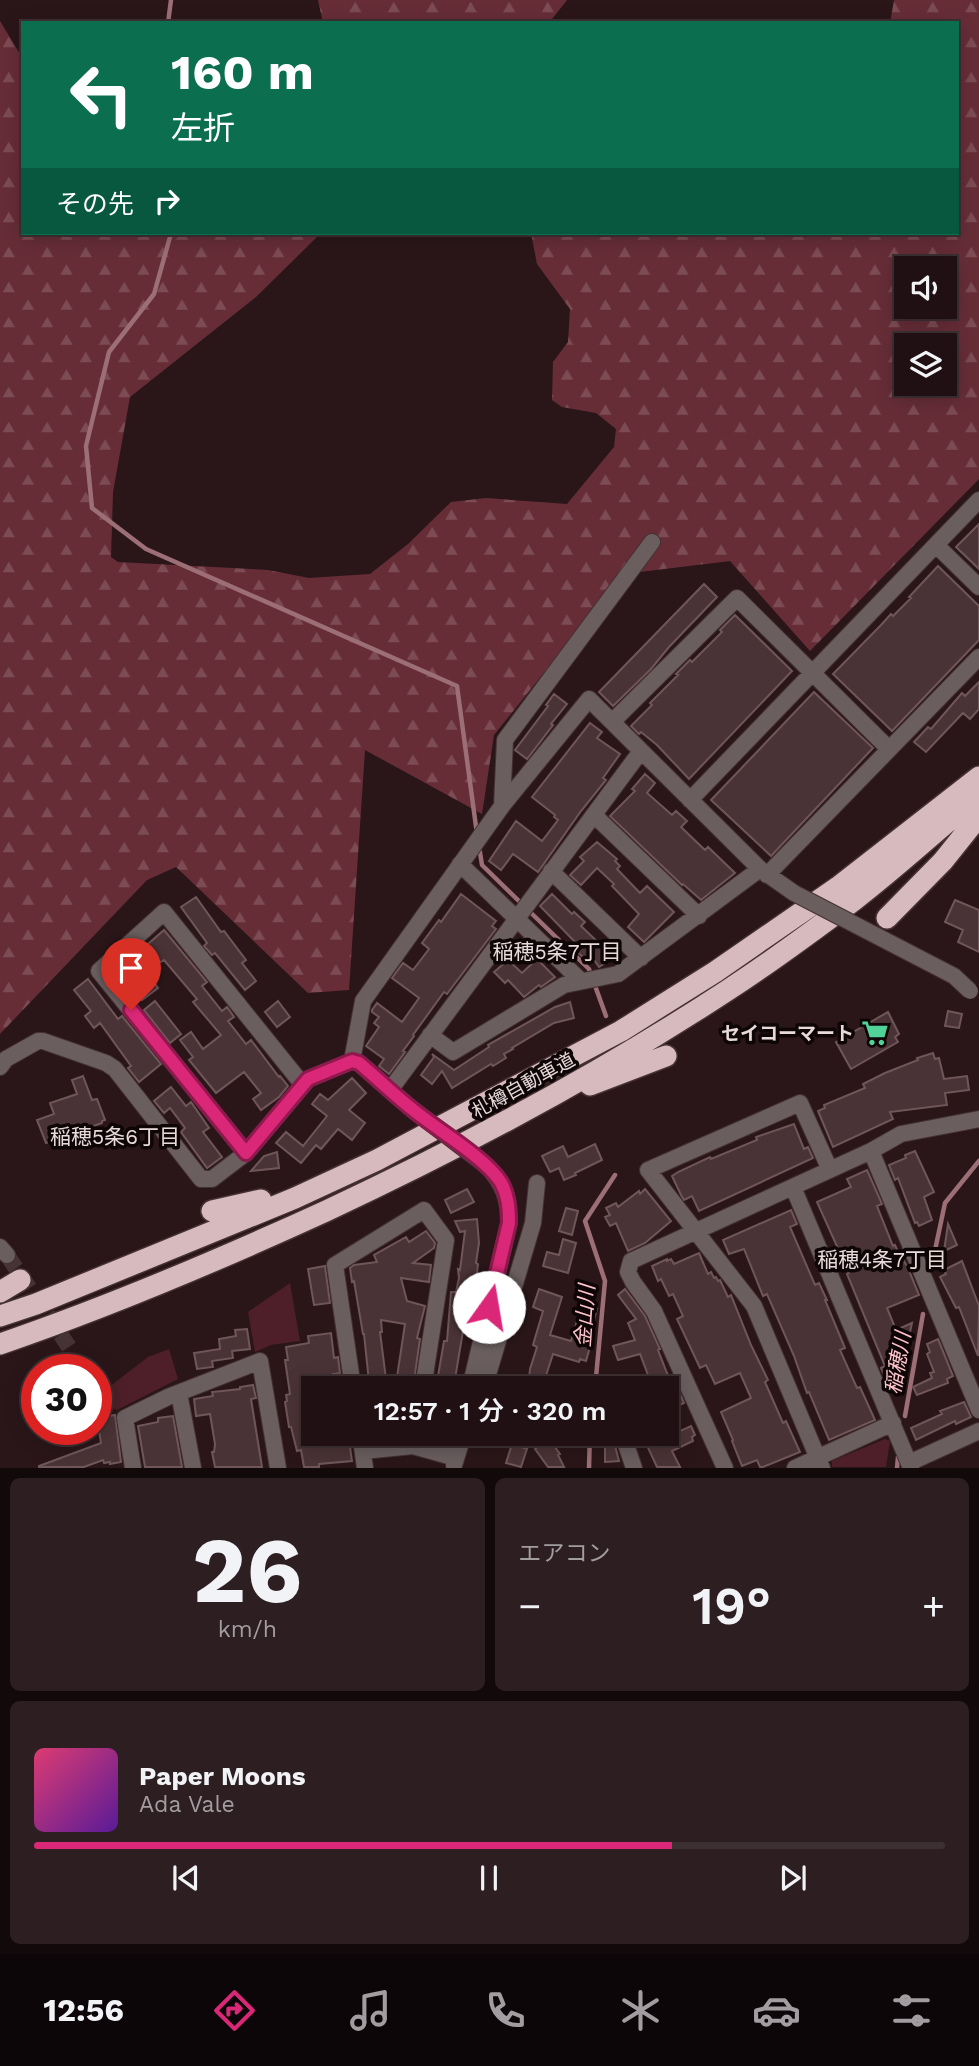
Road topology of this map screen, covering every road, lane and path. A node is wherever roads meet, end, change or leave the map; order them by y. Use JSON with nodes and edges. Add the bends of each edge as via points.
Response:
{"nodes":[{"id":1,"x":979,"y":500,"type":"edge"},
{"id":2,"x":652,"y":542,"type":"dead end"},
{"id":3,"x":936,"y":545,"type":"junction"},
{"id":4,"x":979,"y":587,"type":"edge"},
{"id":5,"x":979,"y":657,"type":"edge"},
{"id":6,"x":812,"y":673,"type":"junction"},
{"id":7,"x":612,"y":722,"type":"junction"},
{"id":8,"x":889,"y":749,"type":"junction"},
{"id":9,"x":641,"y":751,"type":"junction"},
{"id":10,"x":979,"y":776,"type":"edge"},
{"id":11,"x":979,"y":795,"type":"edge"},
{"id":12,"x":690,"y":800,"type":"junction"},
{"id":13,"x":502,"y":806,"type":"junction"},
{"id":14,"x":594,"y":815,"type":"junction"},
{"id":15,"x":979,"y":816,"type":"edge"},
{"id":16,"x":464,"y":857,"type":"junction"},
{"id":17,"x":551,"y":871,"type":"junction"},
{"id":18,"x":763,"y":872,"type":"junction"},
{"id":19,"x":699,"y":916,"type":"junction"},
{"id":20,"x":518,"y":917,"type":"junction"},
{"id":21,"x":887,"y":918,"type":"dead end"},
{"id":22,"x":641,"y":958,"type":"junction"},
{"id":23,"x":583,"y":981,"type":"junction"},
{"id":24,"x":974,"y":997,"type":"edge"},
{"id":25,"x":430,"y":1035,"type":"junction"},
{"id":26,"x":666,"y":1056,"type":"dead end"},
{"id":27,"x":352,"y":1061,"type":"junction"},
{"id":28,"x":0,"y":1067,"type":"edge"},
{"id":29,"x":303,"y":1085,"type":"junction"},
{"id":30,"x":390,"y":1090,"type":"junction"},
{"id":31,"x":542,"y":1102,"type":"junction"},
{"id":32,"x":979,"y":1119,"type":"edge"},
{"id":33,"x":871,"y":1151,"type":"junction"},
{"id":34,"x":246,"y":1153,"type":"junction"},
{"id":35,"x":830,"y":1170,"type":"junction"},
{"id":36,"x":537,"y":1183,"type":"dead end"},
{"id":37,"x":323,"y":1185,"type":"junction"},
{"id":38,"x":793,"y":1187,"type":"junction"},
{"id":39,"x":212,"y":1211,"type":"dead end"},
{"id":40,"x":695,"y":1233,"type":"junction"},
{"id":41,"x":20,"y":1280,"type":"dead end"},
{"id":42,"x":0,"y":1292,"type":"edge"},
{"id":43,"x":0,"y":1316,"type":"edge"},
{"id":44,"x":0,"y":1343,"type":"edge"},
{"id":45,"x":352,"y":1376,"type":"edge"},
{"id":46,"x":424,"y":1376,"type":"edge"},
{"id":47,"x":473,"y":1376,"type":"edge"},
{"id":48,"x":488,"y":1376,"type":"edge"},
{"id":49,"x":179,"y":1393,"type":"junction"},
{"id":50,"x":979,"y":1409,"type":"edge"},
{"id":51,"x":893,"y":1423,"type":"junction"},
{"id":52,"x":979,"y":1431,"type":"edge"},
{"id":53,"x":399,"y":1446,"type":"edge"},
{"id":54,"x":425,"y":1446,"type":"edge"},
{"id":55,"x":460,"y":1446,"type":"edge"},
{"id":56,"x":625,"y":1446,"type":"edge"},
{"id":57,"x":364,"y":1460,"type":"edge"},
{"id":58,"x":820,"y":1462,"type":"edge"},
{"id":59,"x":455,"y":1463,"type":"edge"},
{"id":60,"x":910,"y":1465,"type":"edge"},
{"id":61,"x":629,"y":1466,"type":"edge"},
{"id":62,"x":133,"y":1468,"type":"edge"},
{"id":63,"x":193,"y":1468,"type":"edge"},
{"id":64,"x":278,"y":1468,"type":"edge"},
{"id":65,"x":725,"y":1468,"type":"edge"},
{"id":66,"x":794,"y":1468,"type":"edge"}],
"edges":[{"from":1,"to":3,"type":"street"},
{"from":2,"to":13,"type":"street","via":[[505,740]]},
{"from":3,"to":4,"type":"street"},
{"from":3,"to":6,"type":"street"},
{"from":5,"to":8,"type":"street"},
{"from":6,"to":7,"type":"street","via":[[737,598]]},
{"from":6,"to":8,"type":"street"},
{"from":6,"to":12,"type":"street"},
{"from":7,"to":9,"type":"street"},
{"from":7,"to":13,"type":"street","via":[[589,699]]},
{"from":8,"to":18,"type":"street"},
{"from":9,"to":12,"type":"street"},
{"from":9,"to":14,"type":"street"},
{"from":10,"to":37,"type":"highway","name":"札樽自動車道","via":[[838,887],[621,1031]]},
{"from":11,"to":31,"type":"highway","name":"札樽自動車道","via":[[854,900],[729,989]]},
{"from":12,"to":18,"type":"street"},
{"from":13,"to":16,"type":"street"},
{"from":14,"to":17,"type":"street"},
{"from":14,"to":19,"type":"street"},
{"from":15,"to":21,"type":"highway"},
{"from":16,"to":20,"type":"street"},
{"from":16,"to":27,"type":"street","via":[[363,1001]]},
{"from":17,"to":20,"type":"street"},
{"from":17,"to":22,"type":"street"},
{"from":18,"to":19,"type":"street"},
{"from":18,"to":24,"type":"street","bridge":true,"via":[[794,893],[954,976]]},
{"from":19,"to":22,"type":"street"},
{"from":20,"to":23,"type":"street"},
{"from":20,"to":25,"type":"street"},
{"from":22,"to":23,"type":"street","via":[[618,974]]},
{"from":23,"to":25,"type":"street","via":[[564,985],[453,1052]]},
{"from":25,"to":30,"type":"street"},
{"from":26,"to":31,"type":"highway"},
{"from":27,"to":29,"type":"street"},
{"from":27,"to":30,"type":"street"},
{"from":28,"to":34,"type":"street","via":[[38,1041],[98,1059],[115,1069],[201,1179],[212,1179]]},
{"from":29,"to":34,"type":"street"},
{"from":29,"to":34,"type":"street","via":[[164,912],[99,971]]},
{"from":30,"to":47,"type":"street","bridge":true,"via":[[487,1166],[507,1195],[509,1223]]},
{"from":31,"to":44,"type":"highway","name":"札樽自動車道","via":[[410,1172],[233,1254]]},
{"from":32,"to":33,"type":"street","via":[[901,1134]]},
{"from":33,"to":35,"type":"street"},
{"from":33,"to":50,"type":"street"},
{"from":35,"to":38,"type":"street"},
{"from":35,"to":40,"type":"street","via":[[800,1103],[648,1170]]},
{"from":36,"to":48,"type":"street","via":[[533,1223]]},
{"from":37,"to":39,"type":"highway"},
{"from":37,"to":43,"type":"highway","name":"札樽自動車道"},
{"from":38,"to":40,"type":"street"},
{"from":38,"to":51,"type":"street"},
{"from":40,"to":58,"type":"street","via":[[754,1306]]},
{"from":40,"to":65,"type":"street","via":[[631,1261],[628,1272],[654,1311]]},
{"from":41,"to":42,"type":"highway"},
{"from":45,"to":46,"type":"street","via":[[335,1265],[424,1210],[446,1240]]},
{"from":49,"to":62,"type":"street","via":[[125,1418]]},
{"from":49,"to":63,"type":"street"},
{"from":49,"to":64,"type":"street","via":[[260,1361]]},
{"from":51,"to":58,"type":"street"},
{"from":51,"to":60,"type":"street"},
{"from":52,"to":60,"type":"street"},
{"from":53,"to":57,"type":"street"},
{"from":54,"to":59,"type":"street"},
{"from":55,"to":59,"type":"street"},
{"from":56,"to":61,"type":"street"},
{"from":58,"to":66,"type":"street"}]}
